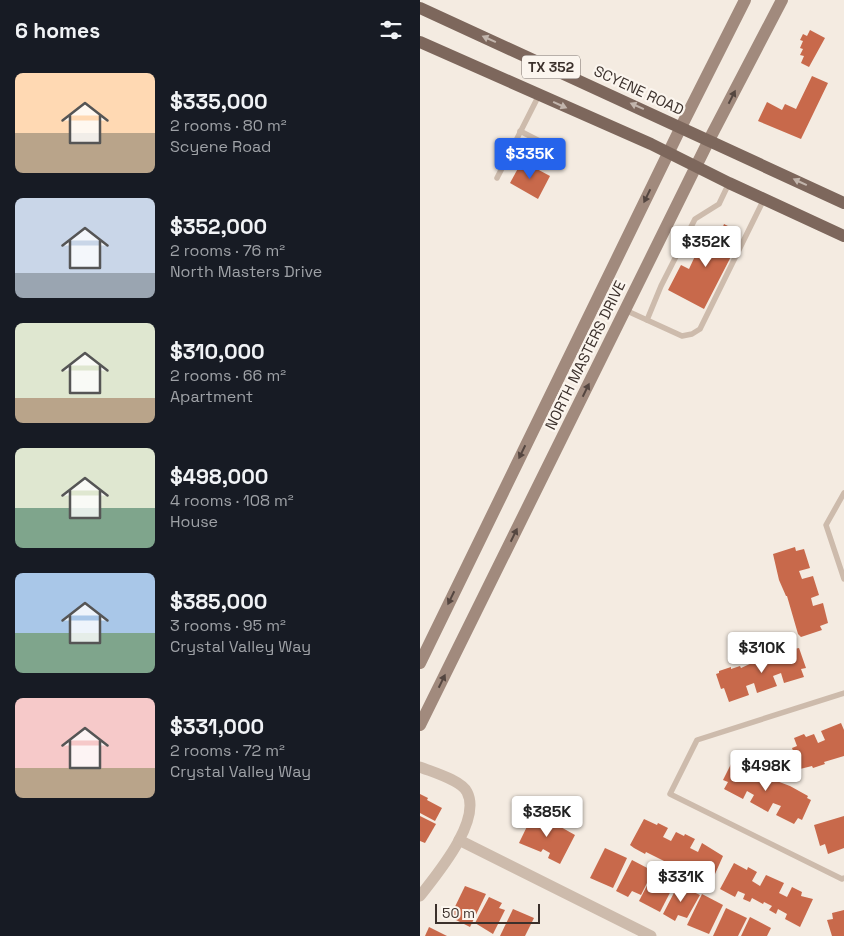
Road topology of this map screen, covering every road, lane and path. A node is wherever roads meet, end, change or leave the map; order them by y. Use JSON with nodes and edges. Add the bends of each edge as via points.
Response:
{"nodes":[{"id":1,"x":745,"y":0,"type":"edge"},
{"id":2,"x":782,"y":0,"type":"edge"},
{"id":3,"x":420,"y":8,"type":"edge"},
{"id":4,"x":420,"y":42,"type":"edge"},
{"id":5,"x":539,"y":95,"type":"junction"},
{"id":6,"x":681,"y":127,"type":"junction"},
{"id":7,"x":520,"y":131,"type":"junction"},
{"id":8,"x":709,"y":140,"type":"junction"},
{"id":9,"x":557,"y":150,"type":"dead end"},
{"id":10,"x":668,"y":152,"type":"junction"},
{"id":11,"x":697,"y":166,"type":"junction"},
{"id":12,"x":496,"y":178,"type":"dead end"},
{"id":13,"x":729,"y":183,"type":"junction"},
{"id":14,"x":764,"y":199,"type":"junction"},
{"id":15,"x":844,"y":203,"type":"edge"},
{"id":16,"x":844,"y":236,"type":"edge"},
{"id":17,"x":625,"y":310,"type":"junction"},
{"id":18,"x":647,"y":320,"type":"junction"},
{"id":19,"x":844,"y":493,"type":"edge"},
{"id":20,"x":844,"y":579,"type":"edge"},
{"id":21,"x":420,"y":663,"type":"edge"},
{"id":22,"x":844,"y":693,"type":"edge"},
{"id":23,"x":420,"y":725,"type":"edge"},
{"id":24,"x":420,"y":767,"type":"edge"},
{"id":25,"x":459,"y":840,"type":"junction"},
{"id":26,"x":844,"y":878,"type":"edge"},
{"id":27,"x":420,"y":896,"type":"edge"},
{"id":28,"x":651,"y":936,"type":"edge"}],
"edges":[{"from":1,"to":6,"type":"main road","name":"NORTH MASTERS DRIVE"},
{"from":8,"to":2,"type":"main road","name":"NORTH MASTERS DRIVE","one_way":true},
{"from":6,"to":3,"type":"main road","name":"SCYENE ROAD","number":"TX 352","one_way":true},
{"from":4,"to":5,"type":"main road","number":"TX 352"},
{"from":5,"to":7,"type":"lane"},
{"from":5,"to":10,"type":"main road","number":"TX 352","one_way":true},
{"from":6,"to":8,"type":"main road","name":"SCYENE ROAD","number":"TX 352"},
{"from":6,"to":10,"type":"main road","name":"NORTH MASTERS DRIVE"},
{"from":7,"to":9,"type":"lane"},
{"from":7,"to":12,"type":"lane"},
{"from":8,"to":11,"type":"main road","name":"NORTH MASTERS DRIVE"},
{"from":15,"to":8,"type":"main road","name":"SCYENE ROAD","number":"TX 352","one_way":true},
{"from":10,"to":11,"type":"main road","number":"TX 352"},
{"from":10,"to":21,"type":"main road","name":"NORTH MASTERS DRIVE","one_way":true},
{"from":11,"to":13,"type":"main road","number":"TX 352"},
{"from":11,"to":17,"type":"main road","name":"NORTH MASTERS DRIVE"},
{"from":13,"to":14,"type":"main road","number":"TX 352"},
{"from":13,"to":18,"type":"lane","via":[[719,204],[695,219]]},
{"from":14,"to":16,"type":"main road","number":"TX 352"},
{"from":14,"to":18,"type":"lane","via":[[700,329],[682,336]]},
{"from":17,"to":18,"type":"lane"},
{"from":23,"to":17,"type":"main road","name":"NORTH MASTERS DRIVE","one_way":true},
{"from":19,"to":20,"type":"lane","via":[[826,525]]},
{"from":22,"to":26,"type":"lane","via":[[697,740],[670,794]]},
{"from":24,"to":25,"type":"street","via":[[452,780],[467,791],[471,807]]},
{"from":25,"to":27,"type":"street"},
{"from":25,"to":28,"type":"street"}]}
